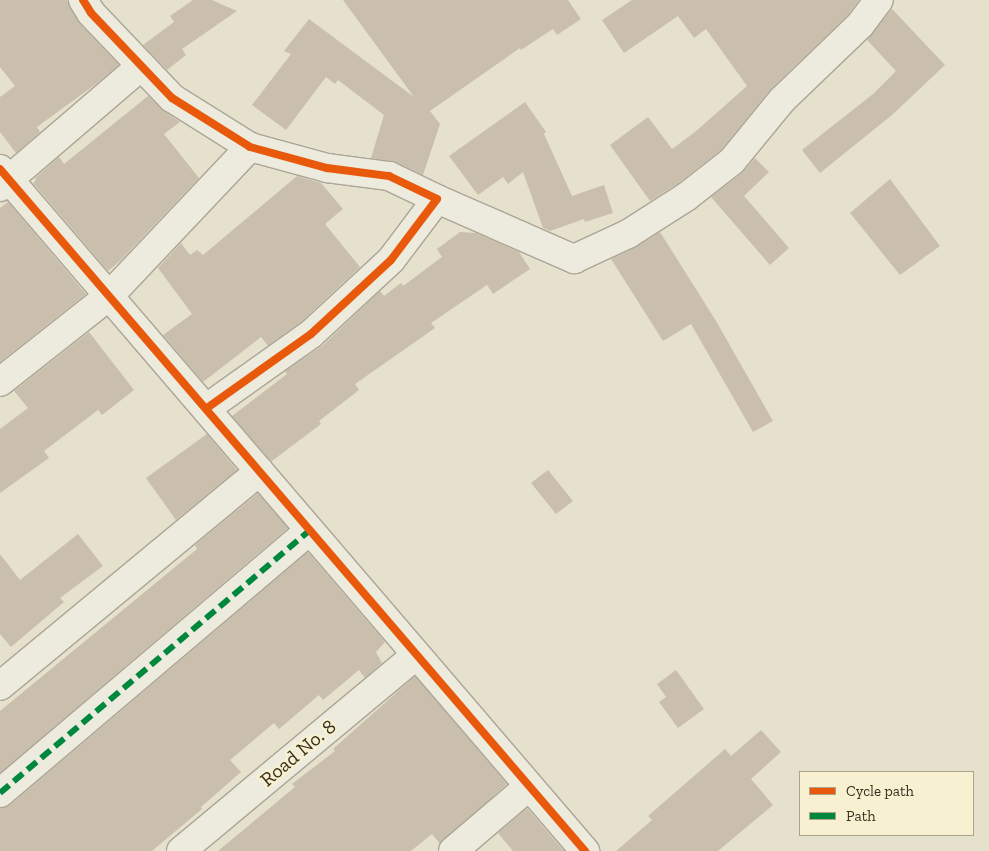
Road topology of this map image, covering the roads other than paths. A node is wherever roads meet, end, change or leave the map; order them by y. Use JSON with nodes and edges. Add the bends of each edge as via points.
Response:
{"nodes":[{"id":1,"x":83,"y":0,"type":"edge"},
{"id":2,"x":879,"y":0,"type":"edge"},
{"id":3,"x":141,"y":66,"type":"junction"},
{"id":4,"x":250,"y":147,"type":"junction"},
{"id":5,"x":3,"y":178,"type":"edge"},
{"id":6,"x":437,"y":199,"type":"junction"},
{"id":7,"x":110,"y":295,"type":"junction"},
{"id":8,"x":0,"y":382,"type":"edge"},
{"id":9,"x":207,"y":408,"type":"junction"},
{"id":10,"x":260,"y":471,"type":"junction"},
{"id":11,"x":310,"y":531,"type":"junction"},
{"id":12,"x":416,"y":655,"type":"junction"},
{"id":13,"x":0,"y":686,"type":"edge"},
{"id":14,"x":529,"y":786,"type":"junction"},
{"id":15,"x":0,"y":793,"type":"edge"},
{"id":16,"x":181,"y":851,"type":"edge"},
{"id":17,"x":453,"y":851,"type":"edge"},
{"id":18,"x":585,"y":851,"type":"edge"}],
"edges":[{"from":1,"to":3,"type":"street","via":[[91,13]]},
{"from":2,"to":6,"type":"street","via":[[860,25],[782,100],[732,160],[686,197],[628,234],[574,259]]},
{"from":3,"to":4,"type":"street","via":[[172,98]]},
{"from":3,"to":5,"type":"street"},
{"from":4,"to":6,"type":"street","via":[[327,168],[389,176]]},
{"from":4,"to":7,"type":"street"},
{"from":5,"to":7,"type":"street"},
{"from":6,"to":9,"type":"street","via":[[391,260],[311,334]]},
{"from":7,"to":8,"type":"street"},
{"from":7,"to":9,"type":"street"},
{"from":9,"to":10,"type":"street"},
{"from":10,"to":11,"type":"street"},
{"from":10,"to":13,"type":"street"},
{"from":11,"to":12,"type":"street"},
{"from":11,"to":15,"type":"street"},
{"from":12,"to":14,"type":"street"},
{"from":12,"to":16,"type":"street","name":"Road No. 8"},
{"from":14,"to":17,"type":"street"},
{"from":14,"to":18,"type":"street"}]}
